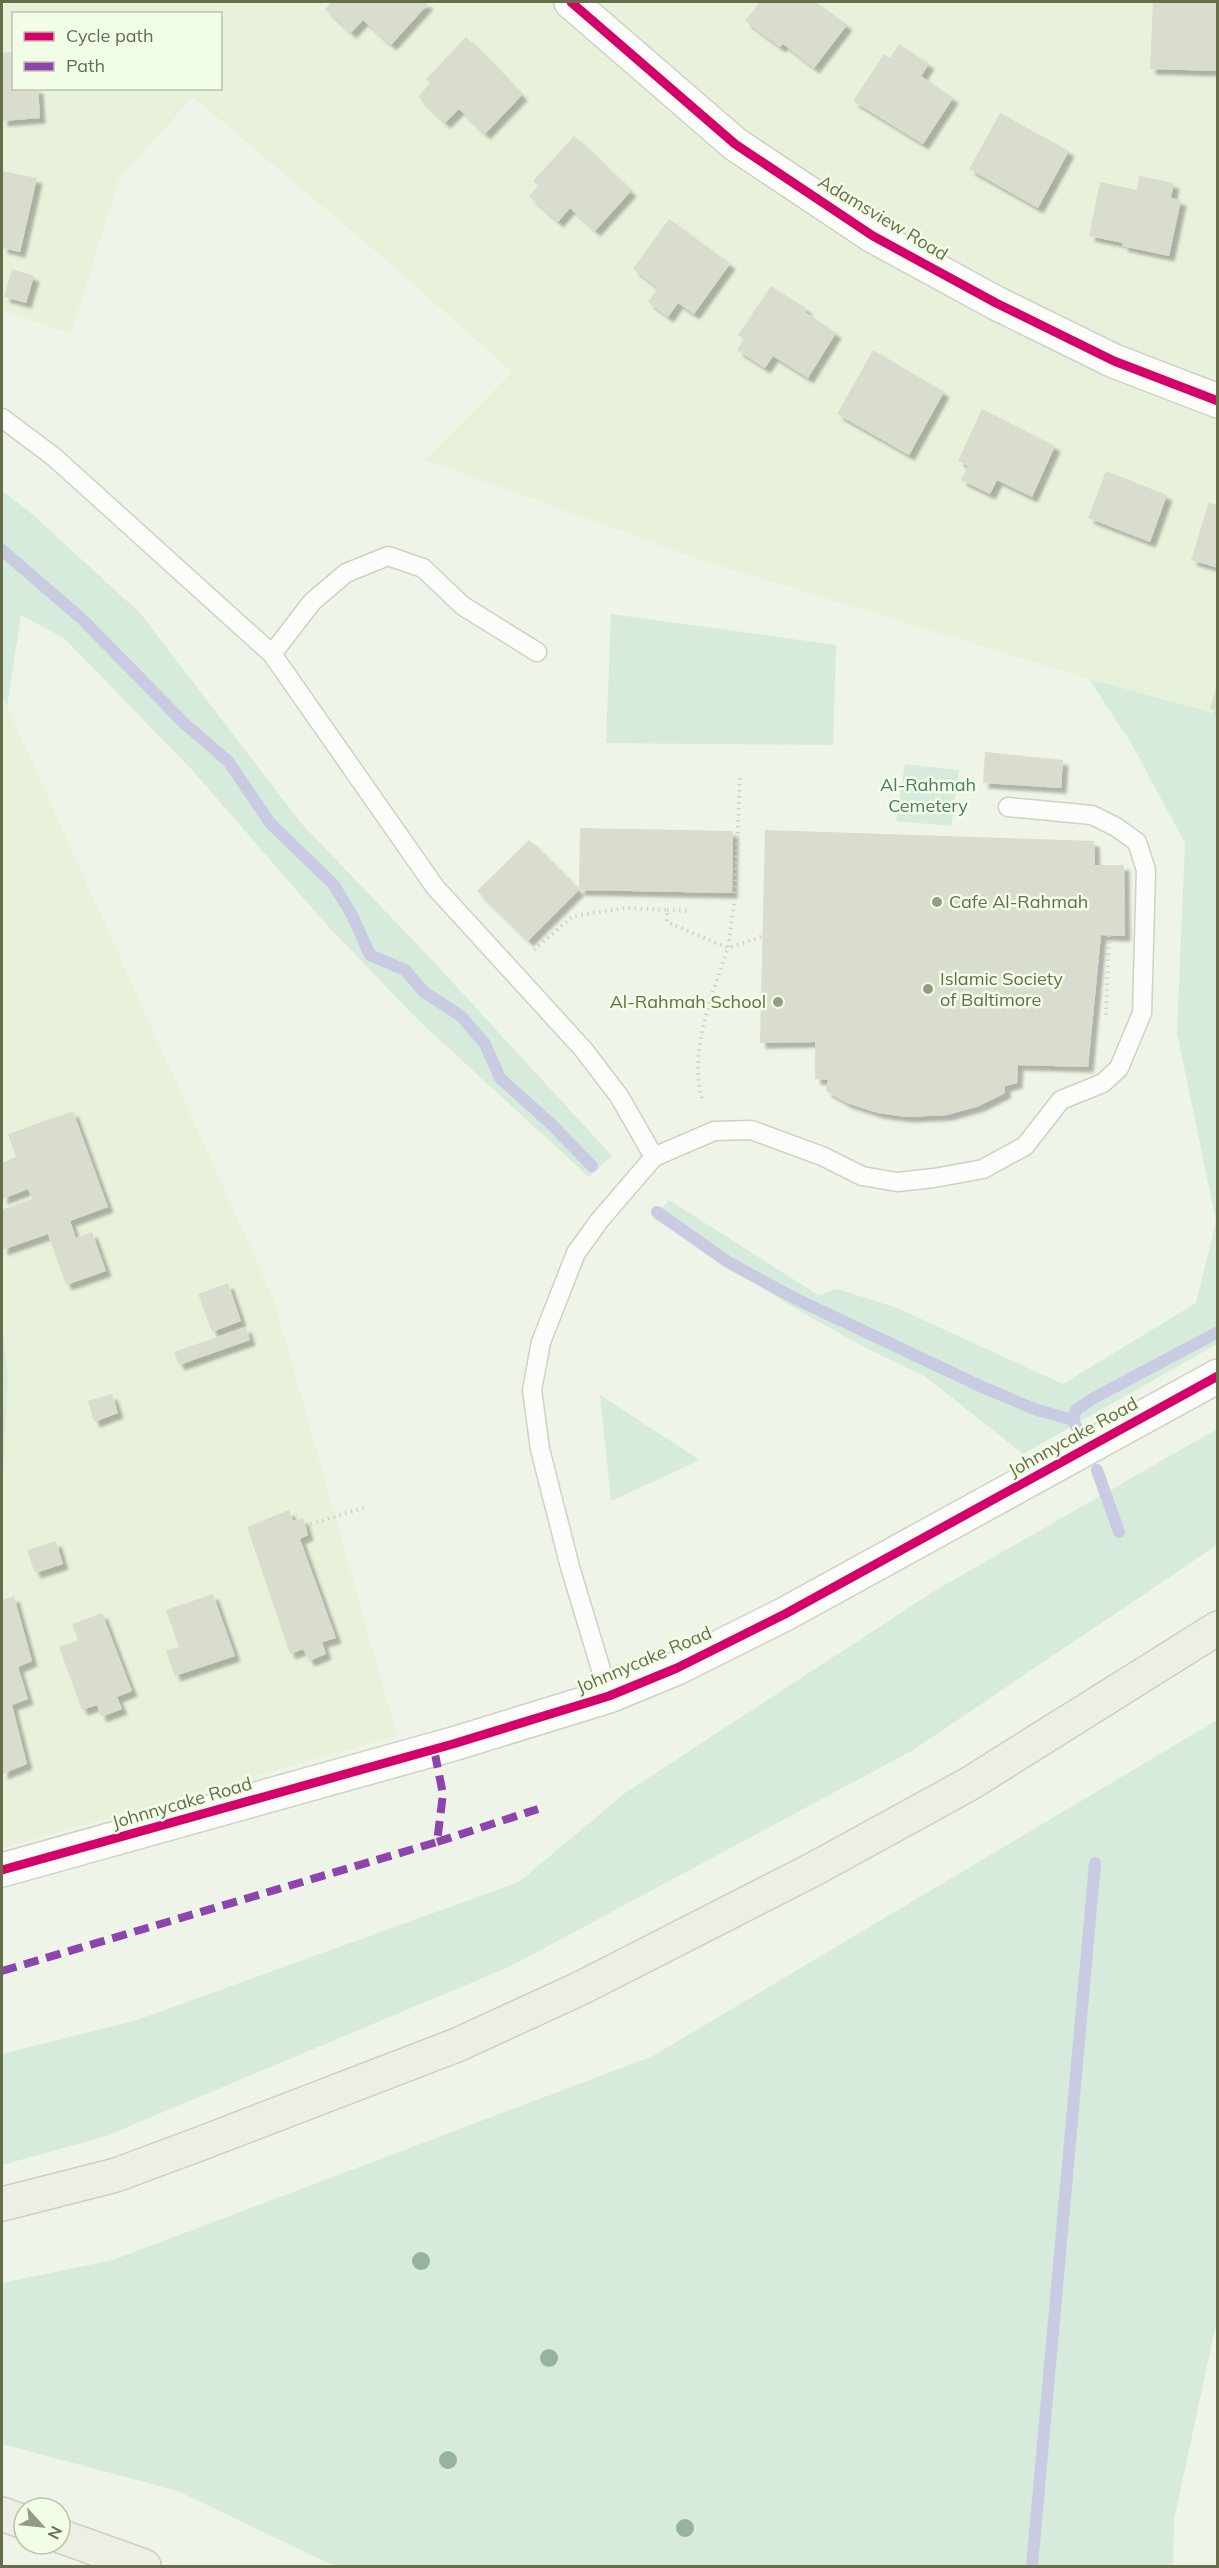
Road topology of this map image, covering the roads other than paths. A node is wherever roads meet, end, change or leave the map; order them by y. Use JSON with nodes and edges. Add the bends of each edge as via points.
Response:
{"nodes":[{"id":1,"x":571,"y":2,"type":"edge"},
{"id":2,"x":1215,"y":393,"type":"edge"},
{"id":3,"x":2,"y":418,"type":"edge"},
{"id":4,"x":537,"y":652,"type":"dead end"},
{"id":5,"x":272,"y":654,"type":"junction"},
{"id":6,"x":1008,"y":807,"type":"dead end"},
{"id":7,"x":654,"y":1157,"type":"junction"},
{"id":8,"x":1218,"y":1376,"type":"edge"},
{"id":9,"x":1218,"y":1628,"type":"edge"},
{"id":10,"x":609,"y":1696,"type":"junction"},
{"id":11,"x":2,"y":1870,"type":"edge"},
{"id":12,"x":2,"y":2204,"type":"edge"},
{"id":13,"x":72,"y":2539,"type":"edge"},
{"id":14,"x":144,"y":2566,"type":"edge"}],
"edges":[{"from":1,"to":2,"type":"street","name":"Adamsview Road","via":[[735,144],[873,236],[996,303],[1114,360]]},
{"from":3,"to":5,"type":"lane","via":[[54,457]]},
{"from":4,"to":5,"type":"lane","via":[[463,606],[423,568],[388,556],[346,573],[312,602]]},
{"from":5,"to":7,"type":"lane","via":[[435,887],[583,1049],[619,1096]]},
{"from":6,"to":7,"type":"lane","via":[[1092,815],[1137,842],[1146,870],[1142,1013],[1119,1068],[1103,1083],[1061,1100],[1025,1146],[983,1169],[897,1182],[862,1176],[822,1156],[751,1130],[714,1131]]},
{"from":7,"to":10,"type":"lane","via":[[576,1253],[541,1342],[532,1390],[540,1449]]},
{"from":8,"to":10,"type":"street","name":"Johnnycake Road","via":[[785,1614]]},
{"from":9,"to":12,"type":"highway","via":[[969,1784],[814,1869],[581,1988],[457,2045],[170,2155],[116,2175]]},
{"from":10,"to":11,"type":"street","name":"Johnnycake Road","via":[[453,1744]]},
{"from":13,"to":14,"type":"highway"}]}
